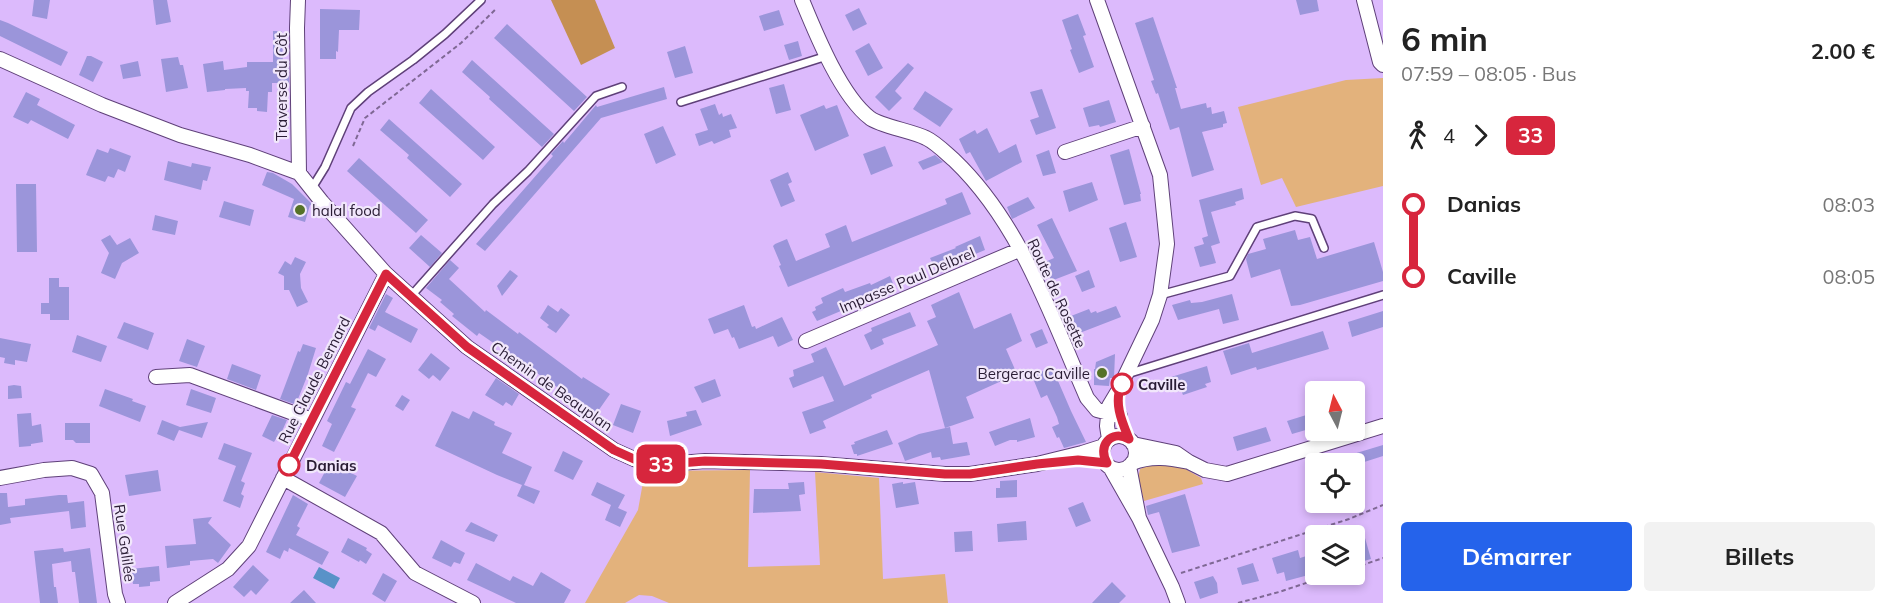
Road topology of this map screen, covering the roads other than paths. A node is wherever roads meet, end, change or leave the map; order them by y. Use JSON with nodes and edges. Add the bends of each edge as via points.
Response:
{"nodes":[{"id":1,"x":298,"y":0,"type":"edge"},
{"id":2,"x":481,"y":0,"type":"edge"},
{"id":3,"x":802,"y":0,"type":"edge"},
{"id":4,"x":1097,"y":0,"type":"edge"},
{"id":5,"x":1364,"y":0,"type":"edge"},
{"id":6,"x":828,"y":56,"type":"junction"},
{"id":7,"x":0,"y":59,"type":"edge"},
{"id":8,"x":1383,"y":65,"type":"edge"},
{"id":9,"x":622,"y":87,"type":"dead end"},
{"id":10,"x":681,"y":102,"type":"dead end"},
{"id":11,"x":1143,"y":126,"type":"junction"},
{"id":12,"x":1065,"y":152,"type":"dead end"},
{"id":13,"x":299,"y":173,"type":"junction"},
{"id":14,"x":311,"y":189,"type":"junction"},
{"id":15,"x":1324,"y":248,"type":"dead end"},
{"id":16,"x":1021,"y":249,"type":"junction"},
{"id":17,"x":386,"y":274,"type":"junction"},
{"id":18,"x":1160,"y":295,"type":"junction"},
{"id":19,"x":1383,"y":295,"type":"edge"},
{"id":20,"x":411,"y":296,"type":"junction"},
{"id":21,"x":806,"y":341,"type":"dead end"},
{"id":22,"x":1126,"y":374,"type":"junction"},
{"id":23,"x":156,"y":377,"type":"dead end"},
{"id":24,"x":1114,"y":415,"type":"junction"},
{"id":25,"x":312,"y":420,"type":"junction"},
{"id":26,"x":1383,"y":426,"type":"edge"},
{"id":27,"x":1107,"y":442,"type":"junction"},
{"id":28,"x":1131,"y":442,"type":"junction"},
{"id":29,"x":1189,"y":462,"type":"junction"},
{"id":30,"x":1037,"y":464,"type":"junction"},
{"id":31,"x":1108,"y":465,"type":"junction"},
{"id":32,"x":1131,"y":465,"type":"junction"},
{"id":33,"x":0,"y":478,"type":"edge"},
{"id":34,"x":283,"y":478,"type":"junction"},
{"id":35,"x":1139,"y":518,"type":"junction"},
{"id":36,"x":118,"y":603,"type":"edge"},
{"id":37,"x":175,"y":603,"type":"edge"},
{"id":38,"x":473,"y":603,"type":"edge"},
{"id":39,"x":1178,"y":603,"type":"edge"}],
"edges":[{"from":1,"to":13,"type":"street","name":"Traverse du Côt"},
{"from":2,"to":14,"type":"lane","via":[[445,34],[351,108]]},
{"from":3,"to":6,"type":"street","name":"Route de Rosette"},
{"from":4,"to":11,"type":"street"},
{"from":5,"to":8,"type":"street"},
{"from":6,"to":10,"type":"lane"},
{"from":6,"to":16,"type":"street","name":"Route de Rosette","via":[[846,92],[870,119],[927,138],[954,160],[983,192]]},
{"from":7,"to":13,"type":"street","via":[[180,135]]},
{"from":9,"to":20,"type":"lane","via":[[596,96]]},
{"from":11,"to":12,"type":"street"},
{"from":11,"to":18,"type":"street","via":[[1160,175],[1167,244]]},
{"from":13,"to":14,"type":"street","name":"Chemin de Beauplan"},
{"from":14,"to":17,"type":"street","name":"Chemin de Beauplan"},
{"from":15,"to":18,"type":"lane","via":[[1312,219],[1294,216],[1257,227],[1230,276]]},
{"from":16,"to":21,"type":"street","name":"Impasse Paul Delbrel"},
{"from":16,"to":24,"type":"street","name":"Route de Rosette","via":[[1087,398],[1097,410]]},
{"from":17,"to":20,"type":"street","name":"Chemin de Beauplan"},
{"from":17,"to":25,"type":"street","name":"Rue Claude Bernard"},
{"from":18,"to":22,"type":"street"},
{"from":19,"to":22,"type":"lane"},
{"from":20,"to":30,"type":"street","name":"Chemin de Beauplan","via":[[467,347],[614,450],[654,465],[705,461],[821,464],[970,474]]},
{"from":22,"to":24,"type":"street","via":[[1110,406]]},
{"from":23,"to":25,"type":"street","via":[[190,375]]},
{"from":24,"to":27,"type":"street","via":[[1107,426]]},
{"from":24,"to":28,"type":"street"},
{"from":25,"to":34,"type":"street","name":"Rue Claude Bernard"},
{"from":26,"to":29,"type":"street","via":[[1227,474]]},
{"from":27,"to":28,"type":"street","via":[[1116,436]]},
{"from":27,"to":30,"type":"street","name":"Chemin de Beauplan"},
{"from":27,"to":31,"type":"street","via":[[1102,454]]},
{"from":28,"to":29,"type":"street","via":[[1176,453]]},
{"from":28,"to":32,"type":"street","via":[[1136,456]]},
{"from":29,"to":32,"type":"street","via":[[1164,457],[1143,459]]},
{"from":30,"to":31,"type":"street","name":"Chemin de Beauplan","via":[[1078,460]]},
{"from":31,"to":32,"type":"street","via":[[1118,470]]},
{"from":31,"to":35,"type":"street"},
{"from":32,"to":35,"type":"street"},
{"from":33,"to":36,"type":"street","name":"Rue Galilée","via":[[72,468],[91,474],[102,494]]},
{"from":34,"to":37,"type":"street","name":"Rue Claude Bernard","via":[[249,546],[228,569]]},
{"from":34,"to":38,"type":"street","via":[[381,533],[415,573]]},
{"from":35,"to":39,"type":"street"}]}
